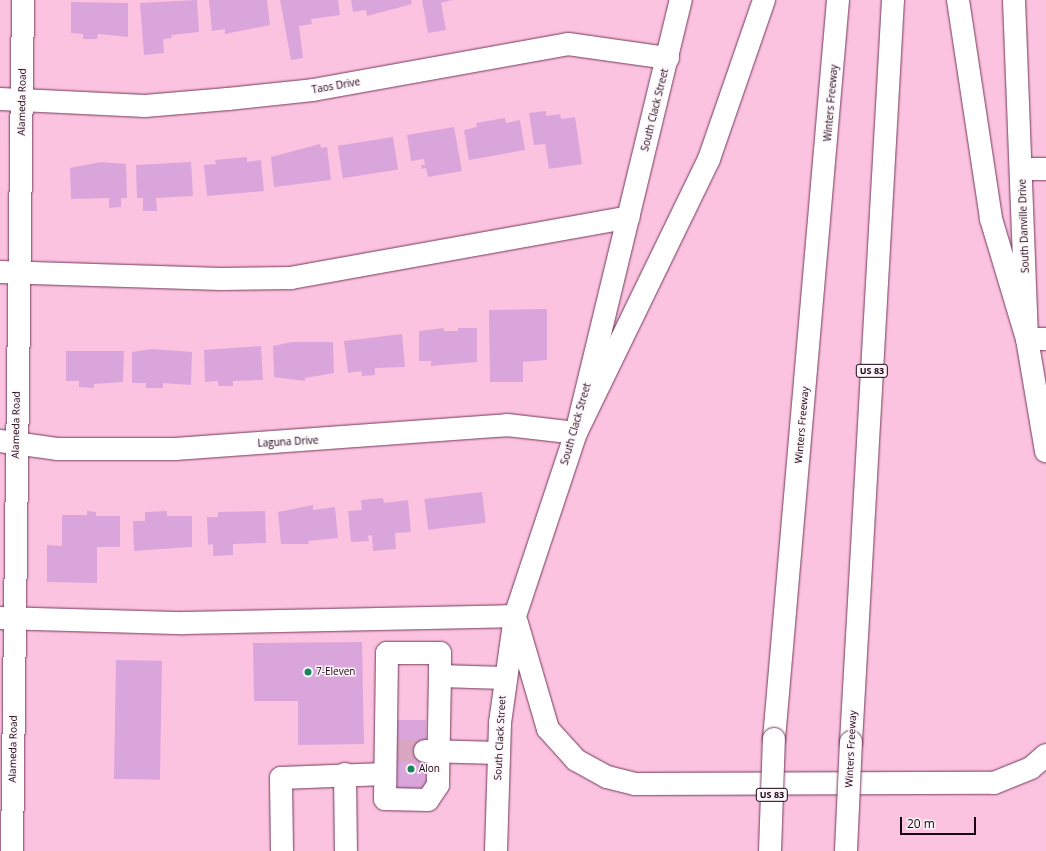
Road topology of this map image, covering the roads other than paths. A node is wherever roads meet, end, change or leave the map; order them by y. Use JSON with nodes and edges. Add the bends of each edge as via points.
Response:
{"nodes":[{"id":1,"x":23,"y":0,"type":"edge"},
{"id":2,"x":681,"y":0,"type":"edge"},
{"id":3,"x":764,"y":0,"type":"edge"},
{"id":4,"x":838,"y":0,"type":"edge"},
{"id":5,"x":893,"y":0,"type":"edge"},
{"id":6,"x":958,"y":0,"type":"edge"},
{"id":7,"x":1014,"y":0,"type":"edge"},
{"id":8,"x":668,"y":58,"type":"junction"},
{"id":9,"x":0,"y":99,"type":"edge"},
{"id":10,"x":22,"y":100,"type":"junction"},
{"id":11,"x":1022,"y":169,"type":"junction"},
{"id":12,"x":1046,"y":169,"type":"edge"},
{"id":13,"x":629,"y":216,"type":"junction"},
{"id":14,"x":10,"y":273,"type":"edge"},
{"id":15,"x":1036,"y":339,"type":"edge"},
{"id":16,"x":576,"y":433,"type":"junction"},
{"id":17,"x":8,"y":441,"type":"edge"},
{"id":18,"x":1046,"y":451,"type":"edge"},
{"id":19,"x":515,"y":616,"type":"junction"},
{"id":20,"x":406,"y":617,"type":"junction"},
{"id":21,"x":7,"y":618,"type":"edge"},
{"id":22,"x":408,"y":652,"type":"junction"},
{"id":23,"x":440,"y":676,"type":"junction"},
{"id":24,"x":504,"y":678,"type":"junction"},
{"id":25,"x":432,"y":751,"type":"junction"},
{"id":26,"x":499,"y":753,"type":"junction"},
{"id":27,"x":1046,"y":755,"type":"edge"},
{"id":28,"x":345,"y":774,"type":"junction"},
{"id":29,"x":385,"y":774,"type":"junction"},
{"id":30,"x":12,"y":851,"type":"edge"},
{"id":31,"x":282,"y":851,"type":"edge"},
{"id":32,"x":346,"y":851,"type":"edge"},
{"id":33,"x":496,"y":851,"type":"edge"},
{"id":34,"x":770,"y":851,"type":"edge"},
{"id":35,"x":846,"y":851,"type":"edge"}],
"edges":[{"from":1,"to":10,"type":"main road","name":"Alameda Road"},
{"from":2,"to":8,"type":"main road","name":"South Clack Street"},
{"from":3,"to":16,"type":"main road","via":[[709,160]]},
{"from":4,"to":34,"type":"main road","name":"Winters Freeway","number":"US 83","bridge":true,"via":[[774,739]]},
{"from":5,"to":35,"type":"main road","name":"Winters Freeway","number":"US 83","bridge":true},
{"from":6,"to":15,"type":"main road","via":[[991,219]]},
{"from":7,"to":11,"type":"main road","name":"South Danville Drive"},
{"from":8,"to":10,"type":"main road","name":"Taos Drive","via":[[568,44],[313,90],[144,106]]},
{"from":8,"to":13,"type":"main road","name":"South Clack Street"},
{"from":9,"to":10,"type":"main road","name":"Taos Drive"},
{"from":10,"to":14,"type":"main road","name":"Alameda Road"},
{"from":11,"to":12,"type":"main road"},
{"from":11,"to":15,"type":"main road","name":"South Danville Drive"},
{"from":13,"to":14,"type":"main road","via":[[291,278],[221,279]]},
{"from":13,"to":16,"type":"main road","name":"South Clack Street"},
{"from":14,"to":17,"type":"main road","name":"Alameda Road"},
{"from":15,"to":18,"type":"main road","name":"South Danville Drive"},
{"from":16,"to":17,"type":"main road","name":"Laguna Drive","via":[[507,424],[176,449],[58,449]]},
{"from":16,"to":19,"type":"main road","name":"South Clack Street"},
{"from":17,"to":21,"type":"main road","name":"Alameda Road"},
{"from":19,"to":20,"type":"main road"},
{"from":19,"to":24,"type":"main road","name":"South Clack Street"},
{"from":19,"to":27,"type":"main road","via":[[548,729],[576,760],[607,777],[635,784],[994,783],[1031,768]]},
{"from":20,"to":21,"type":"main road","via":[[184,623]]},
{"from":20,"to":22,"type":"main road"},
{"from":21,"to":30,"type":"main road","name":"Alameda Road"},
{"from":22,"to":23,"type":"main road","via":[[440,653]]},
{"from":22,"to":29,"type":"main road","via":[[387,653],[392,751]]},
{"from":23,"to":24,"type":"main road"},
{"from":23,"to":25,"type":"main road"},
{"from":24,"to":26,"type":"main road","name":"South Clack Street"},
{"from":25,"to":26,"type":"main road"},
{"from":25,"to":29,"type":"main road","via":[[438,785],[428,800],[385,800]]},
{"from":26,"to":33,"type":"main road","name":"South Clack Street"},
{"from":28,"to":29,"type":"main road"},
{"from":28,"to":31,"type":"main road","via":[[281,778]]},
{"from":28,"to":32,"type":"main road"}]}
